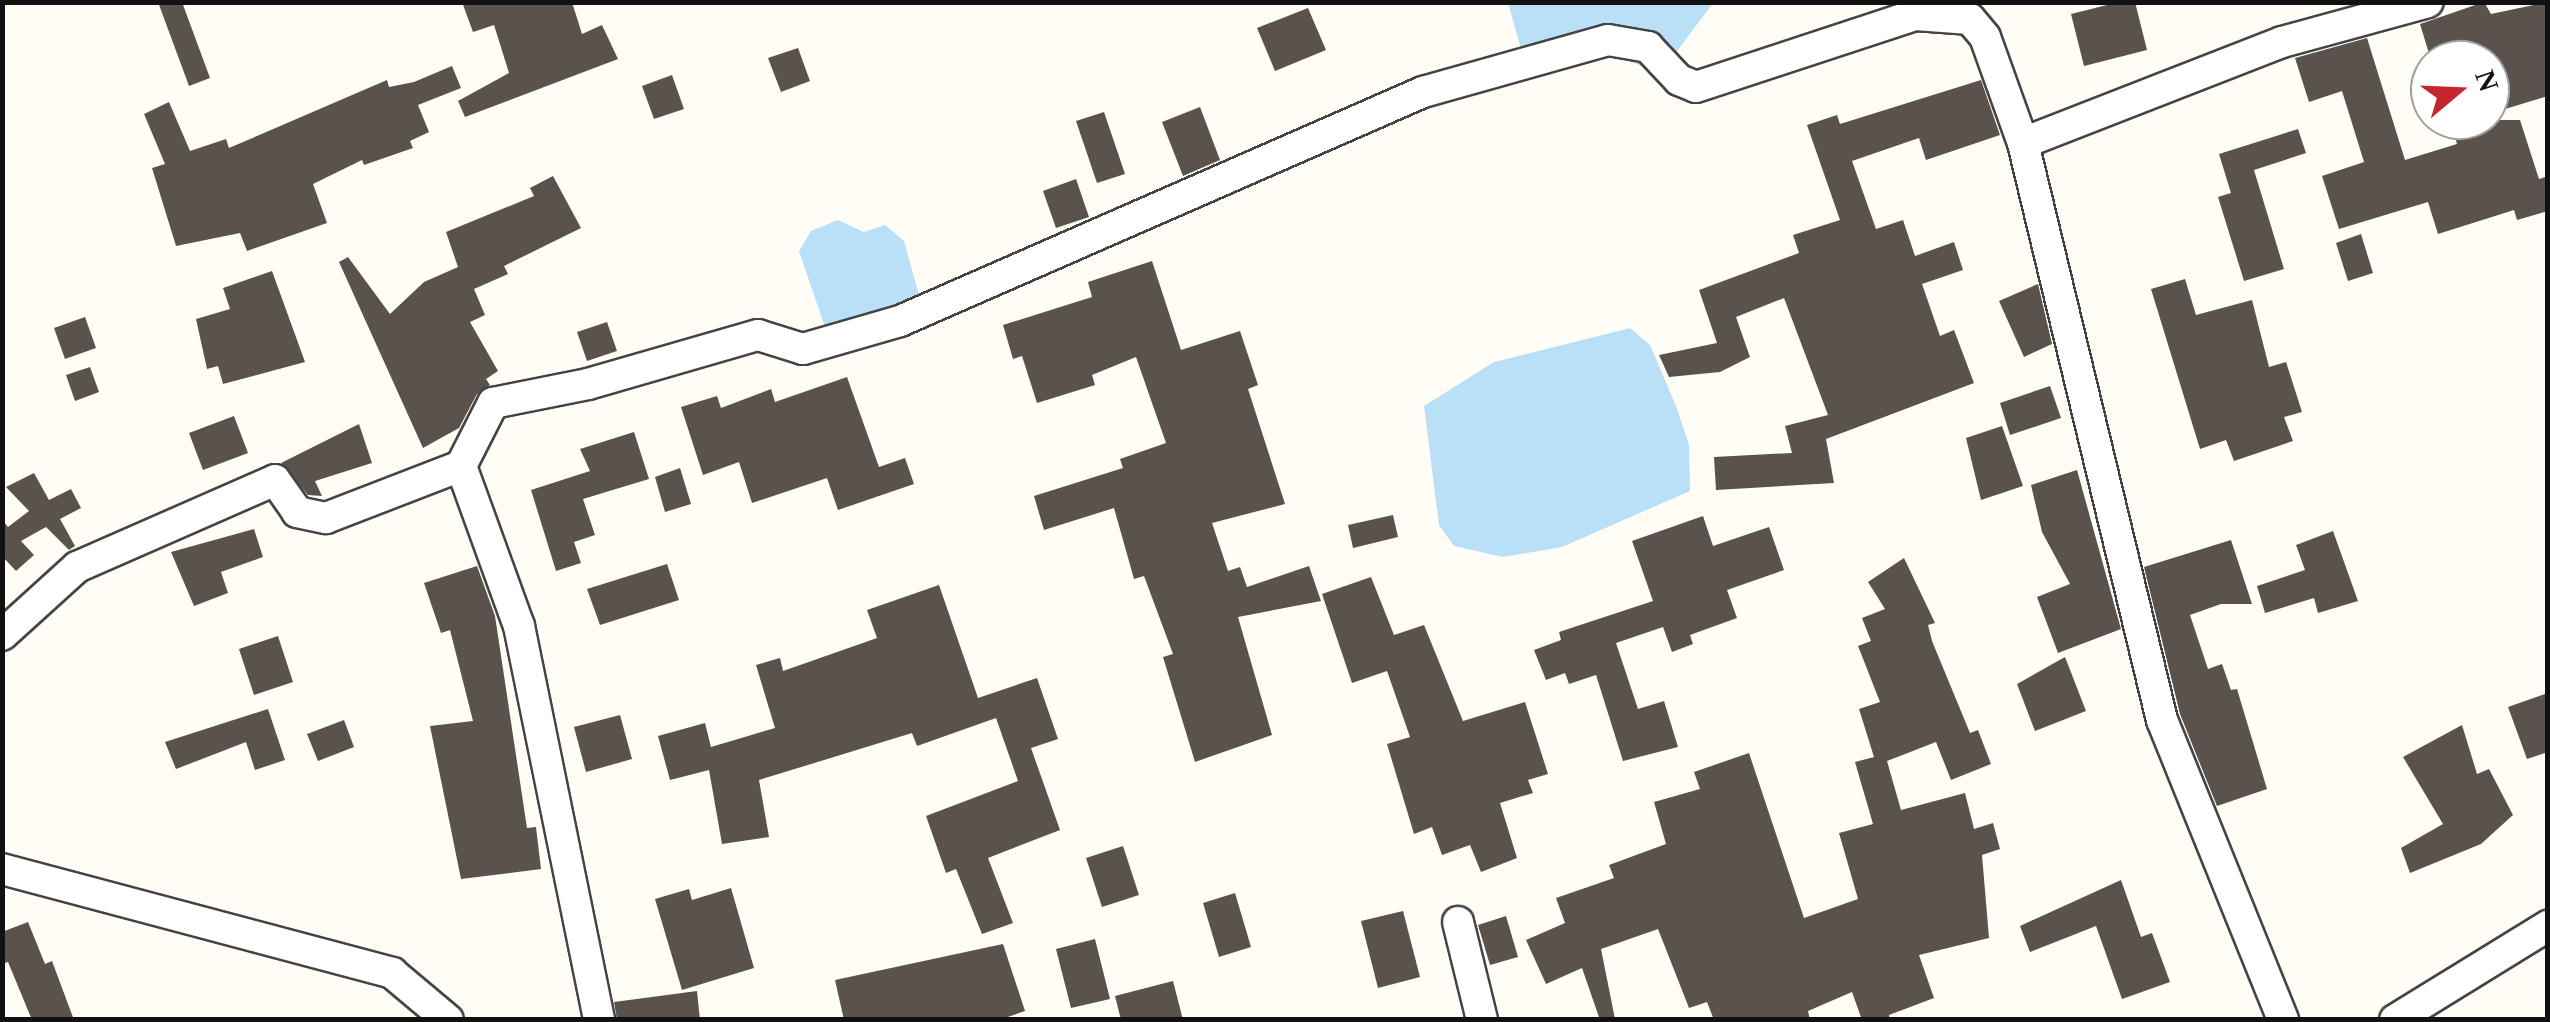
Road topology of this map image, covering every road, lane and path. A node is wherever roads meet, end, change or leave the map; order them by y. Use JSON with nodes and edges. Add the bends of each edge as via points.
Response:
{"nodes":[{"id":1,"x":2428,"y":2,"type":"edge"},
{"id":2,"x":1914,"y":9,"type":"edge"},
{"id":3,"x":2023,"y":142,"type":"junction"},
{"id":4,"x":461,"y":466,"type":"junction"},
{"id":5,"x":2,"y":634,"type":"edge"},
{"id":6,"x":2,"y":869,"type":"edge"},
{"id":7,"x":1458,"y":922,"type":"dead end"},
{"id":8,"x":2548,"y":926,"type":"edge"},
{"id":9,"x":448,"y":1020,"type":"edge"},
{"id":10,"x":599,"y":1020,"type":"edge"},
{"id":11,"x":1482,"y":1020,"type":"edge"},
{"id":12,"x":2283,"y":1020,"type":"edge"},
{"id":13,"x":2395,"y":1020,"type":"edge"}],
"edges":[{"from":1,"to":3,"type":"street","via":[[2282,42]]},
{"from":2,"to":3,"type":"street","via":[[1970,19],[1984,38]]},
{"from":2,"to":4,"type":"street","via":[[1696,87],[1679,80],[1648,47],[1628,40],[1423,92],[900,321],[804,349],[758,336],[493,403]]},
{"from":3,"to":12,"type":"street","via":[[2162,720]]},
{"from":4,"to":5,"type":"street","via":[[326,518],[296,512],[275,480],[77,566]]},
{"from":4,"to":10,"type":"street","via":[[519,626]]},
{"from":6,"to":9,"type":"street","via":[[392,973]]},
{"from":7,"to":11,"type":"street"},
{"from":8,"to":13,"type":"street"}]}
